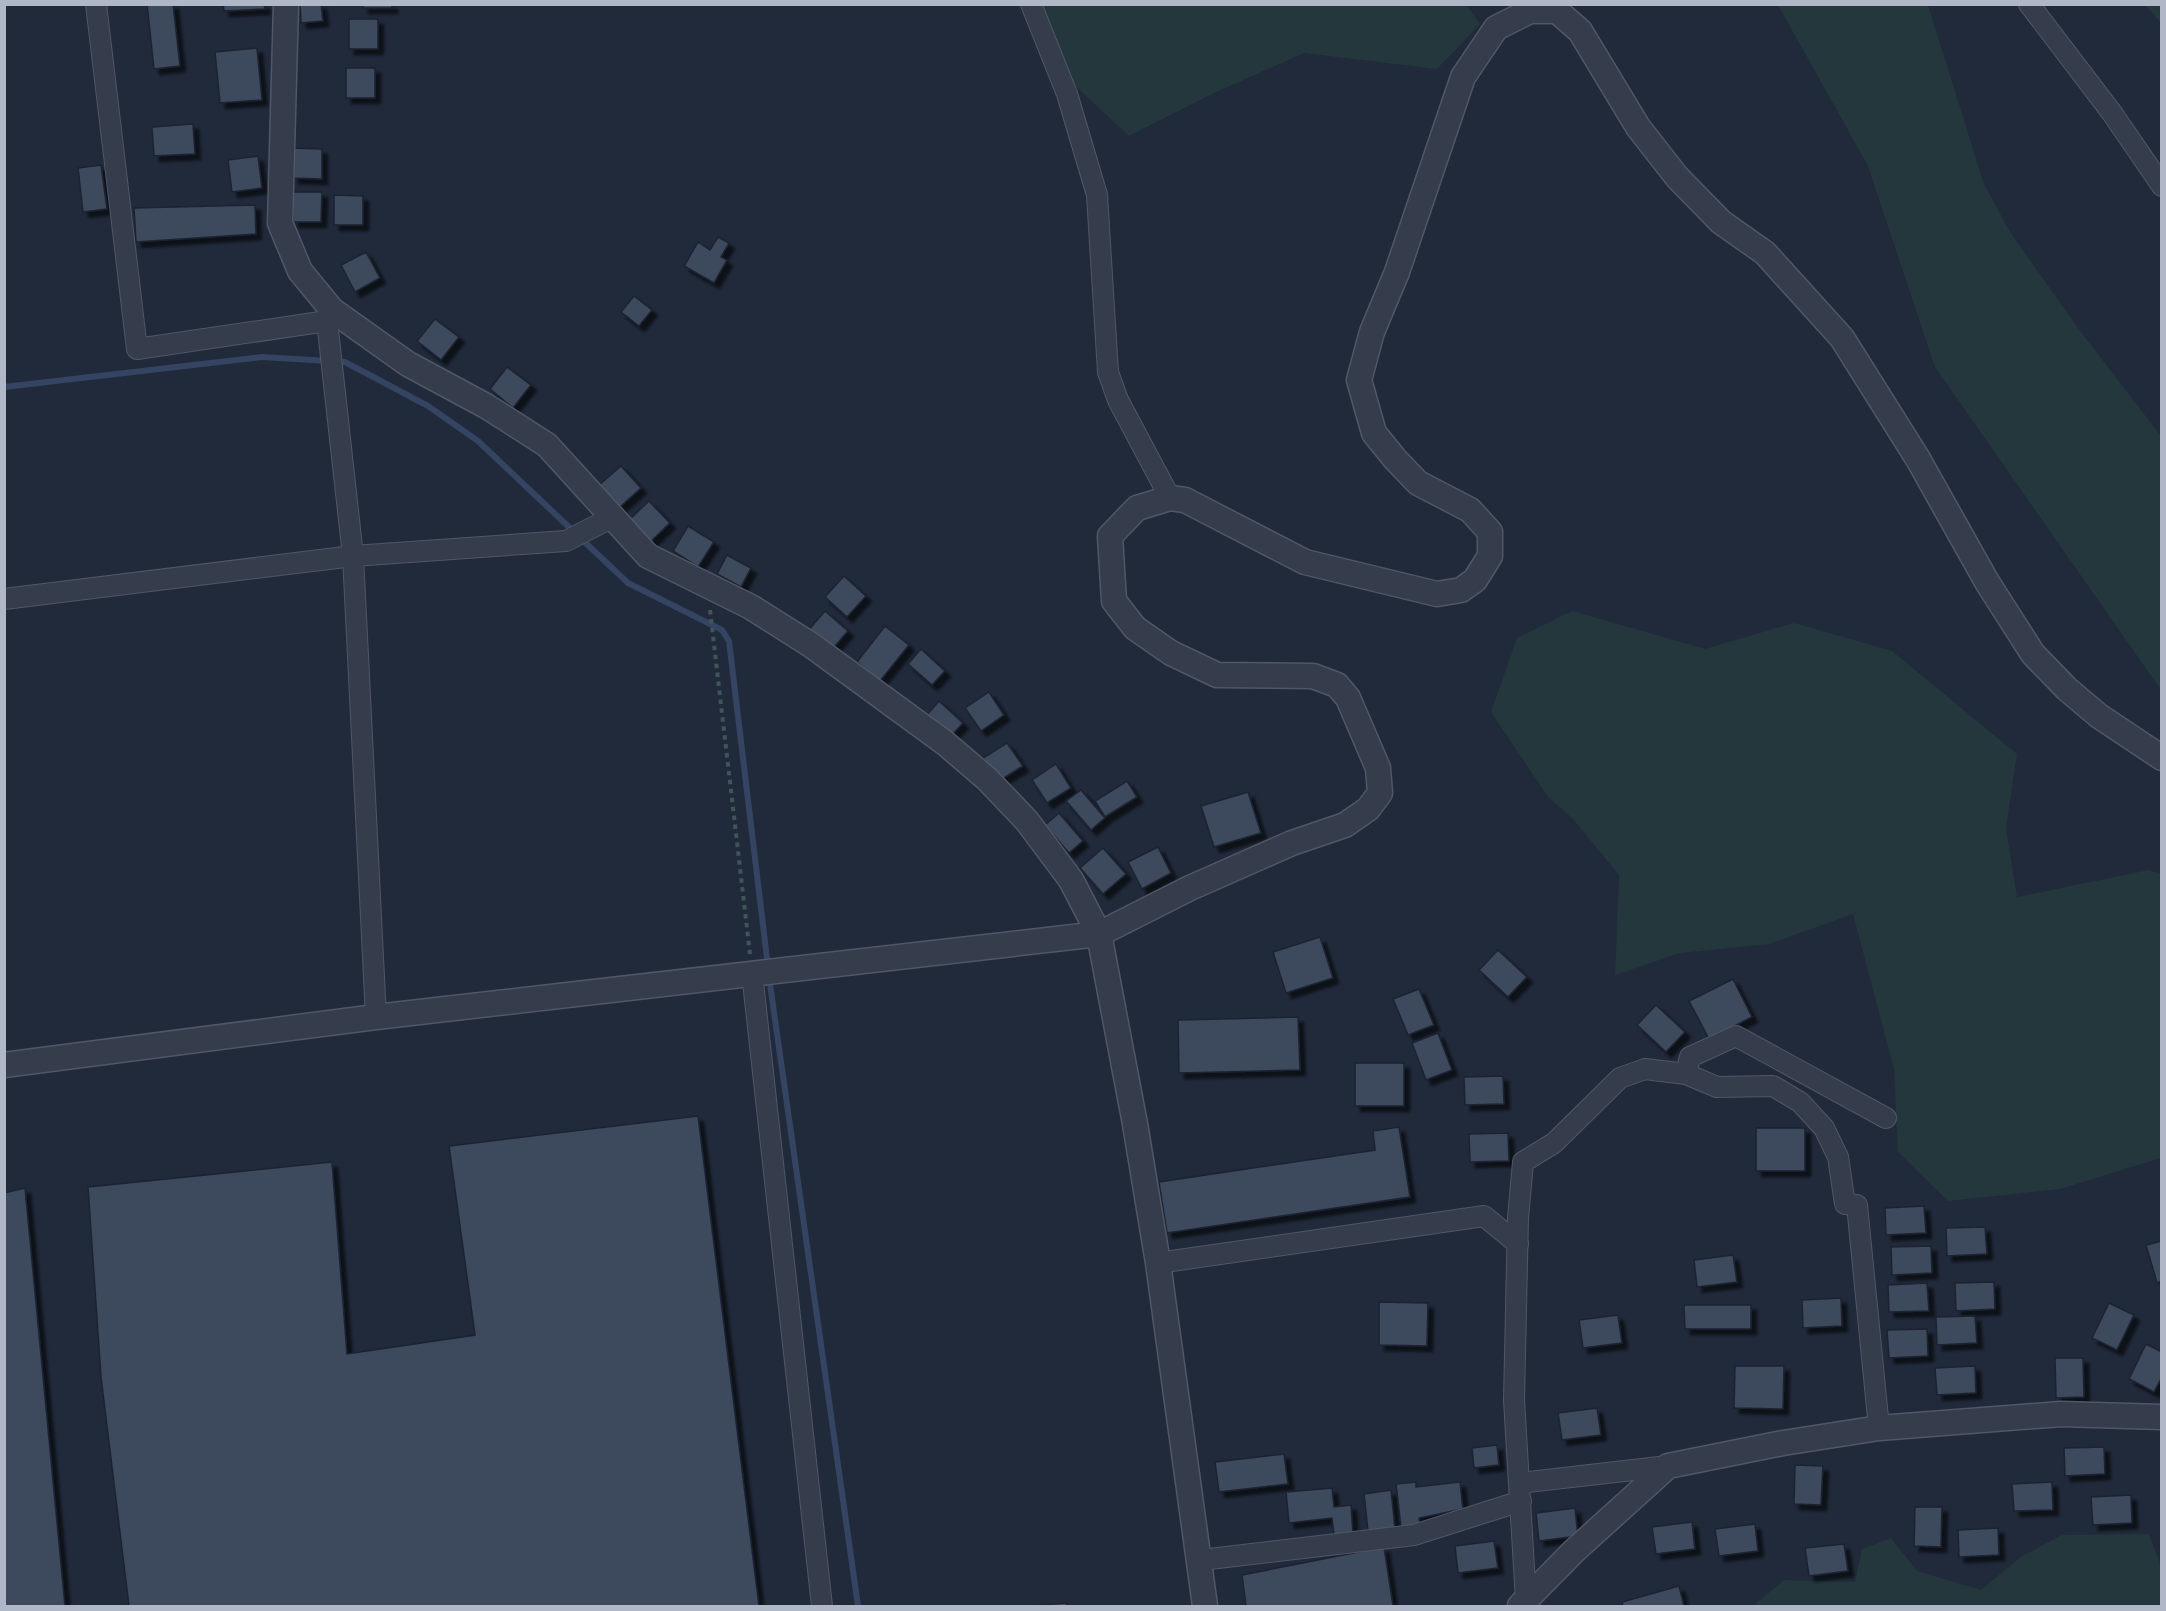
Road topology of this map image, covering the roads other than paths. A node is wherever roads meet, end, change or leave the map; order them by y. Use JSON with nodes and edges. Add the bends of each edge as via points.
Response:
{"nodes":[{"id":1,"x":96,"y":4,"type":"edge"},
{"id":2,"x":286,"y":4,"type":"edge"},
{"id":3,"x":1031,"y":4,"type":"edge"},
{"id":4,"x":2029,"y":4,"type":"edge"},
{"id":5,"x":1555,"y":8,"type":"edge"},
{"id":6,"x":2162,"y":186,"type":"edge"},
{"id":7,"x":329,"y":316,"type":"junction"},
{"id":8,"x":1170,"y":498,"type":"junction"},
{"id":9,"x":605,"y":521,"type":"junction"},
{"id":10,"x":353,"y":556,"type":"junction"},
{"id":11,"x":4,"y":599,"type":"edge"},
{"id":12,"x":2162,"y":758,"type":"edge"},
{"id":13,"x":1099,"y":934,"type":"junction"},
{"id":14,"x":753,"y":973,"type":"junction"},
{"id":15,"x":376,"y":1017,"type":"junction"},
{"id":16,"x":4,"y":1065,"type":"edge"},
{"id":17,"x":1686,"y":1074,"type":"junction"},
{"id":18,"x":1886,"y":1118,"type":"dead end"},
{"id":19,"x":1518,"y":1244,"type":"junction"},
{"id":20,"x":1158,"y":1263,"type":"junction"},
{"id":21,"x":2162,"y":1417,"type":"edge"},
{"id":22,"x":1879,"y":1428,"type":"junction"},
{"id":23,"x":1668,"y":1466,"type":"junction"},
{"id":24,"x":1521,"y":1492,"type":"junction"},
{"id":25,"x":1201,"y":1560,"type":"junction"},
{"id":26,"x":1523,"y":1604,"type":"edge"},
{"id":27,"x":822,"y":1606,"type":"edge"},
{"id":28,"x":1205,"y":1606,"type":"edge"}],
"edges":[{"from":1,"to":7,"type":"street","via":[[136,349]]},
{"from":2,"to":7,"type":"street","via":[[280,223],[300,271]]},
{"from":3,"to":8,"type":"street","via":[[1067,94],[1097,195],[1108,372],[1118,400]]},
{"from":4,"to":6,"type":"street"},
{"from":5,"to":8,"type":"street","via":[[1530,11],[1496,28],[1463,77],[1397,272],[1372,332],[1359,380],[1374,433],[1395,459],[1418,483],[1470,510],[1490,532],[1490,556],[1475,580],[1461,591],[1437,594],[1305,562],[1185,500]]},
{"from":5,"to":12,"type":"street","via":[[1580,31],[1638,127],[1677,177],[1721,222],[1766,253],[1842,338],[2032,654],[2099,716]]},
{"from":7,"to":9,"type":"street","via":[[547,445]]},
{"from":7,"to":10,"type":"street"},
{"from":8,"to":13,"type":"street","via":[[1137,508],[1110,536],[1114,601],[1135,628],[1171,653],[1217,675],[1313,675],[1337,685],[1348,698],[1377,768],[1380,793],[1368,809],[1345,825],[1292,843],[1190,888]]},
{"from":9,"to":10,"type":"street","via":[[566,541]]},
{"from":9,"to":13,"type":"street","via":[[648,556],[751,607],[811,645],[987,778],[1071,880]]},
{"from":10,"to":11,"type":"street"},
{"from":10,"to":15,"type":"street"},
{"from":13,"to":14,"type":"street"},
{"from":13,"to":20,"type":"street"},
{"from":14,"to":15,"type":"street"},
{"from":14,"to":27,"type":"street"},
{"from":15,"to":16,"type":"street"},
{"from":17,"to":18,"type":"street","via":[[1690,1057],[1736,1036]]},
{"from":17,"to":19,"type":"street","via":[[1645,1069],[1620,1078],[1554,1143],[1523,1162]]},
{"from":17,"to":22,"type":"street","via":[[1718,1087],[1773,1086],[1800,1102],[1824,1128],[1838,1156],[1845,1204],[1857,1205]]},
{"from":19,"to":20,"type":"street","via":[[1484,1216]]},
{"from":19,"to":24,"type":"street","via":[[1514,1400]]},
{"from":20,"to":25,"type":"street"},
{"from":21,"to":22,"type":"street","via":[[2061,1414]]},
{"from":22,"to":23,"type":"street"},
{"from":23,"to":24,"type":"street"},
{"from":23,"to":26,"type":"street","via":[[1574,1551]]},
{"from":24,"to":25,"type":"street","via":[[1414,1535]]},
{"from":24,"to":26,"type":"street"},
{"from":25,"to":28,"type":"street"}]}
